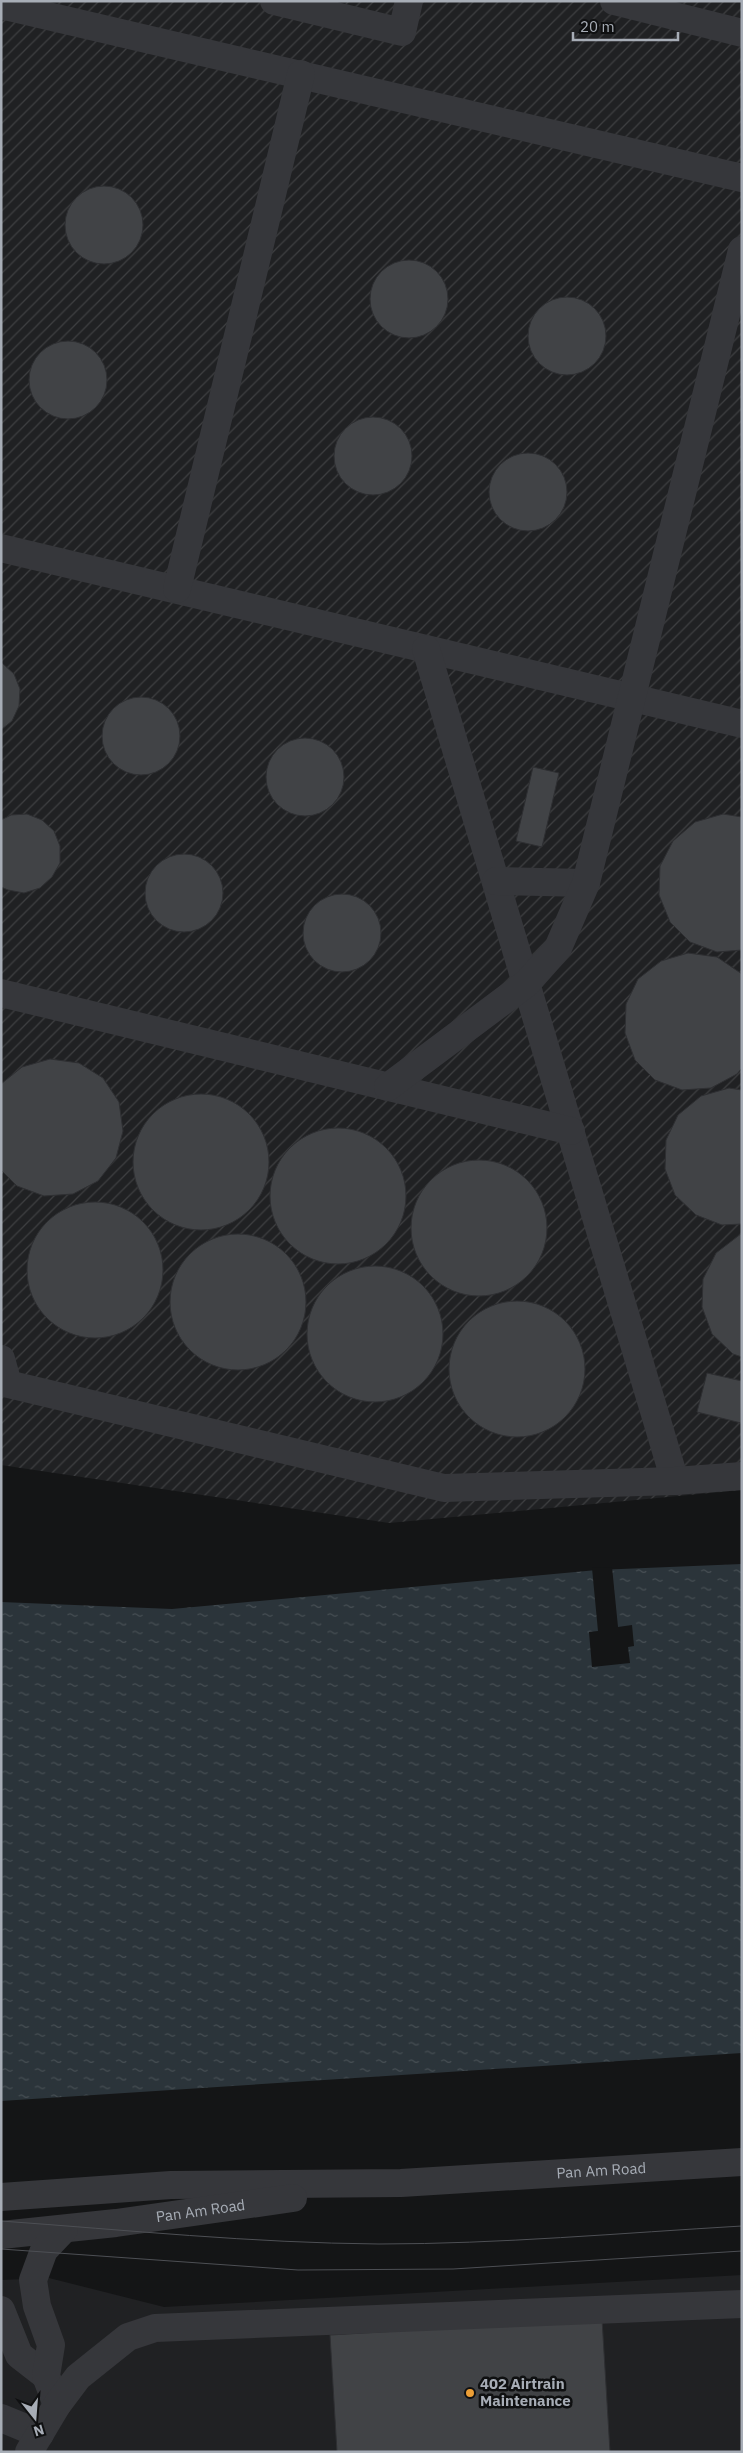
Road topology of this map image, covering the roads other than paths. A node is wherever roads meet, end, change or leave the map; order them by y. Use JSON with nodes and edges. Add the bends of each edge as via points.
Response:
{"nodes":[{"id":1,"x":274,"y":1,"type":"edge"},
{"id":2,"x":409,"y":1,"type":"edge"},
{"id":3,"x":614,"y":1,"type":"edge"},
{"id":4,"x":1,"y":5,"type":"edge"},
{"id":5,"x":742,"y":33,"type":"edge"},
{"id":6,"x":301,"y":74,"type":"junction"},
{"id":7,"x":742,"y":178,"type":"edge"},
{"id":8,"x":742,"y":250,"type":"edge"},
{"id":9,"x":1,"y":548,"type":"edge"},
{"id":10,"x":178,"y":589,"type":"junction"},
{"id":11,"x":426,"y":649,"type":"junction"},
{"id":12,"x":632,"y":698,"type":"junction"},
{"id":13,"x":742,"y":724,"type":"edge"},
{"id":14,"x":496,"y":881,"type":"junction"},
{"id":15,"x":586,"y":883,"type":"junction"},
{"id":16,"x":527,"y":982,"type":"junction"},
{"id":17,"x":1,"y":993,"type":"edge"},
{"id":18,"x":388,"y":1087,"type":"junction"},
{"id":19,"x":571,"y":1131,"type":"junction"},
{"id":20,"x":1,"y":1359,"type":"edge"},
{"id":21,"x":742,"y":1476,"type":"edge"},
{"id":22,"x":675,"y":1481,"type":"junction"},
{"id":23,"x":742,"y":2162,"type":"edge"},
{"id":24,"x":401,"y":2183,"type":"junction"},
{"id":25,"x":1,"y":2197,"type":"edge"},
{"id":26,"x":64,"y":2229,"type":"junction"},
{"id":27,"x":1,"y":2235,"type":"edge"},
{"id":28,"x":742,"y":2304,"type":"edge"},
{"id":29,"x":1,"y":2310,"type":"edge"},
{"id":30,"x":46,"y":2376,"type":"junction"},
{"id":31,"x":57,"y":2405,"type":"junction"},
{"id":32,"x":1,"y":2418,"type":"edge"},
{"id":33,"x":34,"y":2443,"type":"edge"}],
"edges":[{"from":1,"to":2,"type":"street","via":[[402,32]]},
{"from":3,"to":5,"type":"street"},
{"from":4,"to":6,"type":"street"},
{"from":6,"to":7,"type":"street"},
{"from":6,"to":10,"type":"street"},
{"from":8,"to":12,"type":"street"},
{"from":9,"to":10,"type":"street"},
{"from":10,"to":11,"type":"street"},
{"from":11,"to":12,"type":"street"},
{"from":11,"to":14,"type":"street"},
{"from":12,"to":13,"type":"street"},
{"from":12,"to":15,"type":"street"},
{"from":14,"to":15,"type":"street"},
{"from":14,"to":16,"type":"street"},
{"from":15,"to":16,"type":"street","via":[[558,948]]},
{"from":16,"to":18,"type":"street"},
{"from":16,"to":19,"type":"street"},
{"from":17,"to":18,"type":"street"},
{"from":18,"to":19,"type":"street"},
{"from":19,"to":22,"type":"street"},
{"from":20,"to":22,"type":"street","via":[[8,1384],[444,1488]]},
{"from":21,"to":22,"type":"street"},
{"from":23,"to":24,"type":"street","name":"Pan Am Road"},
{"from":24,"to":25,"type":"street","name":"Pan Am Road","via":[[171,2185]]},
{"from":24,"to":26,"type":"street","name":"Pan Am Road"},
{"from":26,"to":27,"type":"street","name":"Pan Am Road"},
{"from":26,"to":30,"type":"street","via":[[44,2250],[33,2280],[37,2306],[51,2345]]},
{"from":28,"to":31,"type":"street","via":[[155,2328],[128,2337],[78,2377]]},
{"from":29,"to":30,"type":"street","via":[[19,2356]]},
{"from":30,"to":31,"type":"street"},
{"from":31,"to":33,"type":"street"},
{"from":32,"to":33,"type":"street"}]}
